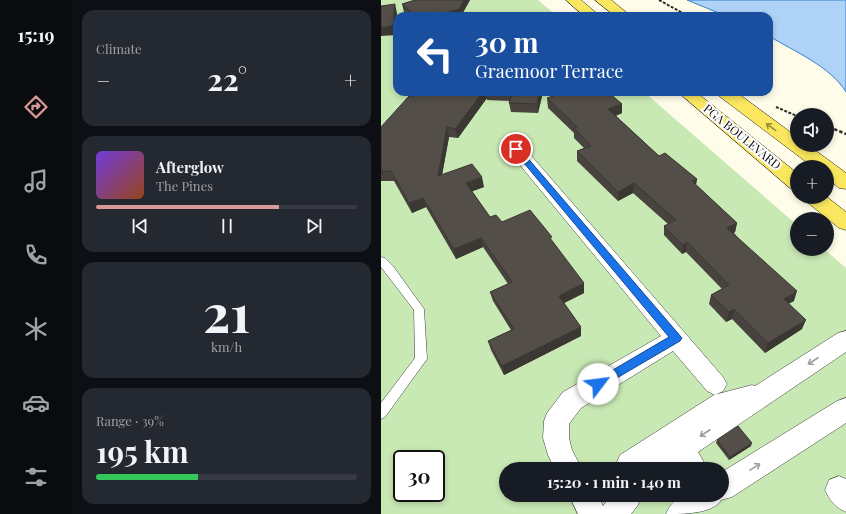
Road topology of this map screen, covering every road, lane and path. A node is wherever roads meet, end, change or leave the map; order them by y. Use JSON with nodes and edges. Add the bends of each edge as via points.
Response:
{"nodes":[{"id":1,"x":573,"y":0,"type":"edge"},
{"id":2,"x":602,"y":0,"type":"edge"},
{"id":3,"x":659,"y":0,"type":"edge"},
{"id":4,"x":588,"y":12,"type":"edge"},
{"id":5,"x":618,"y":12,"type":"edge"},
{"id":6,"x":681,"y":12,"type":"edge"},
{"id":7,"x":691,"y":96,"type":"edge"},
{"id":8,"x":730,"y":96,"type":"edge"},
{"id":9,"x":773,"y":106,"type":"dead end"},
{"id":10,"x":790,"y":113,"type":"edge"},
{"id":11,"x":834,"y":129,"type":"edge"},
{"id":12,"x":846,"y":134,"type":"edge"},
{"id":13,"x":516,"y":149,"type":"dead end"},
{"id":14,"x":815,"y":160,"type":"edge"},
{"id":15,"x":834,"y":174,"type":"edge"},
{"id":16,"x":790,"y":177,"type":"edge"},
{"id":17,"x":846,"y":183,"type":"edge"},
{"id":18,"x":823,"y":204,"type":"edge"},
{"id":19,"x":846,"y":223,"type":"edge"},
{"id":20,"x":381,"y":261,"type":"edge"},
{"id":21,"x":677,"y":338,"type":"junction"},
{"id":22,"x":846,"y":340,"type":"edge"},
{"id":23,"x":715,"y":384,"type":"dead end"},
{"id":24,"x":765,"y":393,"type":"junction"},
{"id":25,"x":846,"y":409,"type":"edge"},
{"id":26,"x":381,"y":413,"type":"edge"},
{"id":27,"x":688,"y":459,"type":"edge"},
{"id":28,"x":565,"y":462,"type":"edge"},
{"id":29,"x":632,"y":462,"type":"edge"},
{"id":30,"x":677,"y":462,"type":"edge"},
{"id":31,"x":729,"y":484,"type":"edge"},
{"id":32,"x":587,"y":502,"type":"edge"},
{"id":33,"x":699,"y":502,"type":"edge"},
{"id":34,"x":593,"y":514,"type":"edge"},
{"id":35,"x":680,"y":514,"type":"edge"}],
"edges":[{"from":1,"to":4,"type":"main road"},
{"from":2,"to":5,"type":"main road"},
{"from":3,"to":6,"type":"path"},
{"from":7,"to":16,"type":"main road","name":"PGA BOULEVARD"},
{"from":14,"to":8,"type":"main road","name":"PGA BOULEVARD","one_way":true},
{"from":9,"to":10,"type":"path"},
{"from":11,"to":12,"type":"path"},
{"from":13,"to":21,"type":"street"},
{"from":15,"to":17,"type":"main road","name":"PGA BOULEVARD"},
{"from":18,"to":19,"type":"main road"},
{"from":20,"to":26,"type":"lane","via":[[419,309],[421,358]]},
{"from":21,"to":23,"type":"street"},
{"from":21,"to":28,"type":"street","via":[[572,400],[556,421],[556,438]]},
{"from":22,"to":24,"type":"street","one_way":true},
{"from":24,"to":27,"type":"street","one_way":true},
{"from":24,"to":29,"type":"street","via":[[723,403]]},
{"from":31,"to":25,"type":"street","one_way":true},
{"from":27,"to":30,"type":"street"},
{"from":32,"to":34,"type":"street"},
{"from":33,"to":35,"type":"street"}]}
